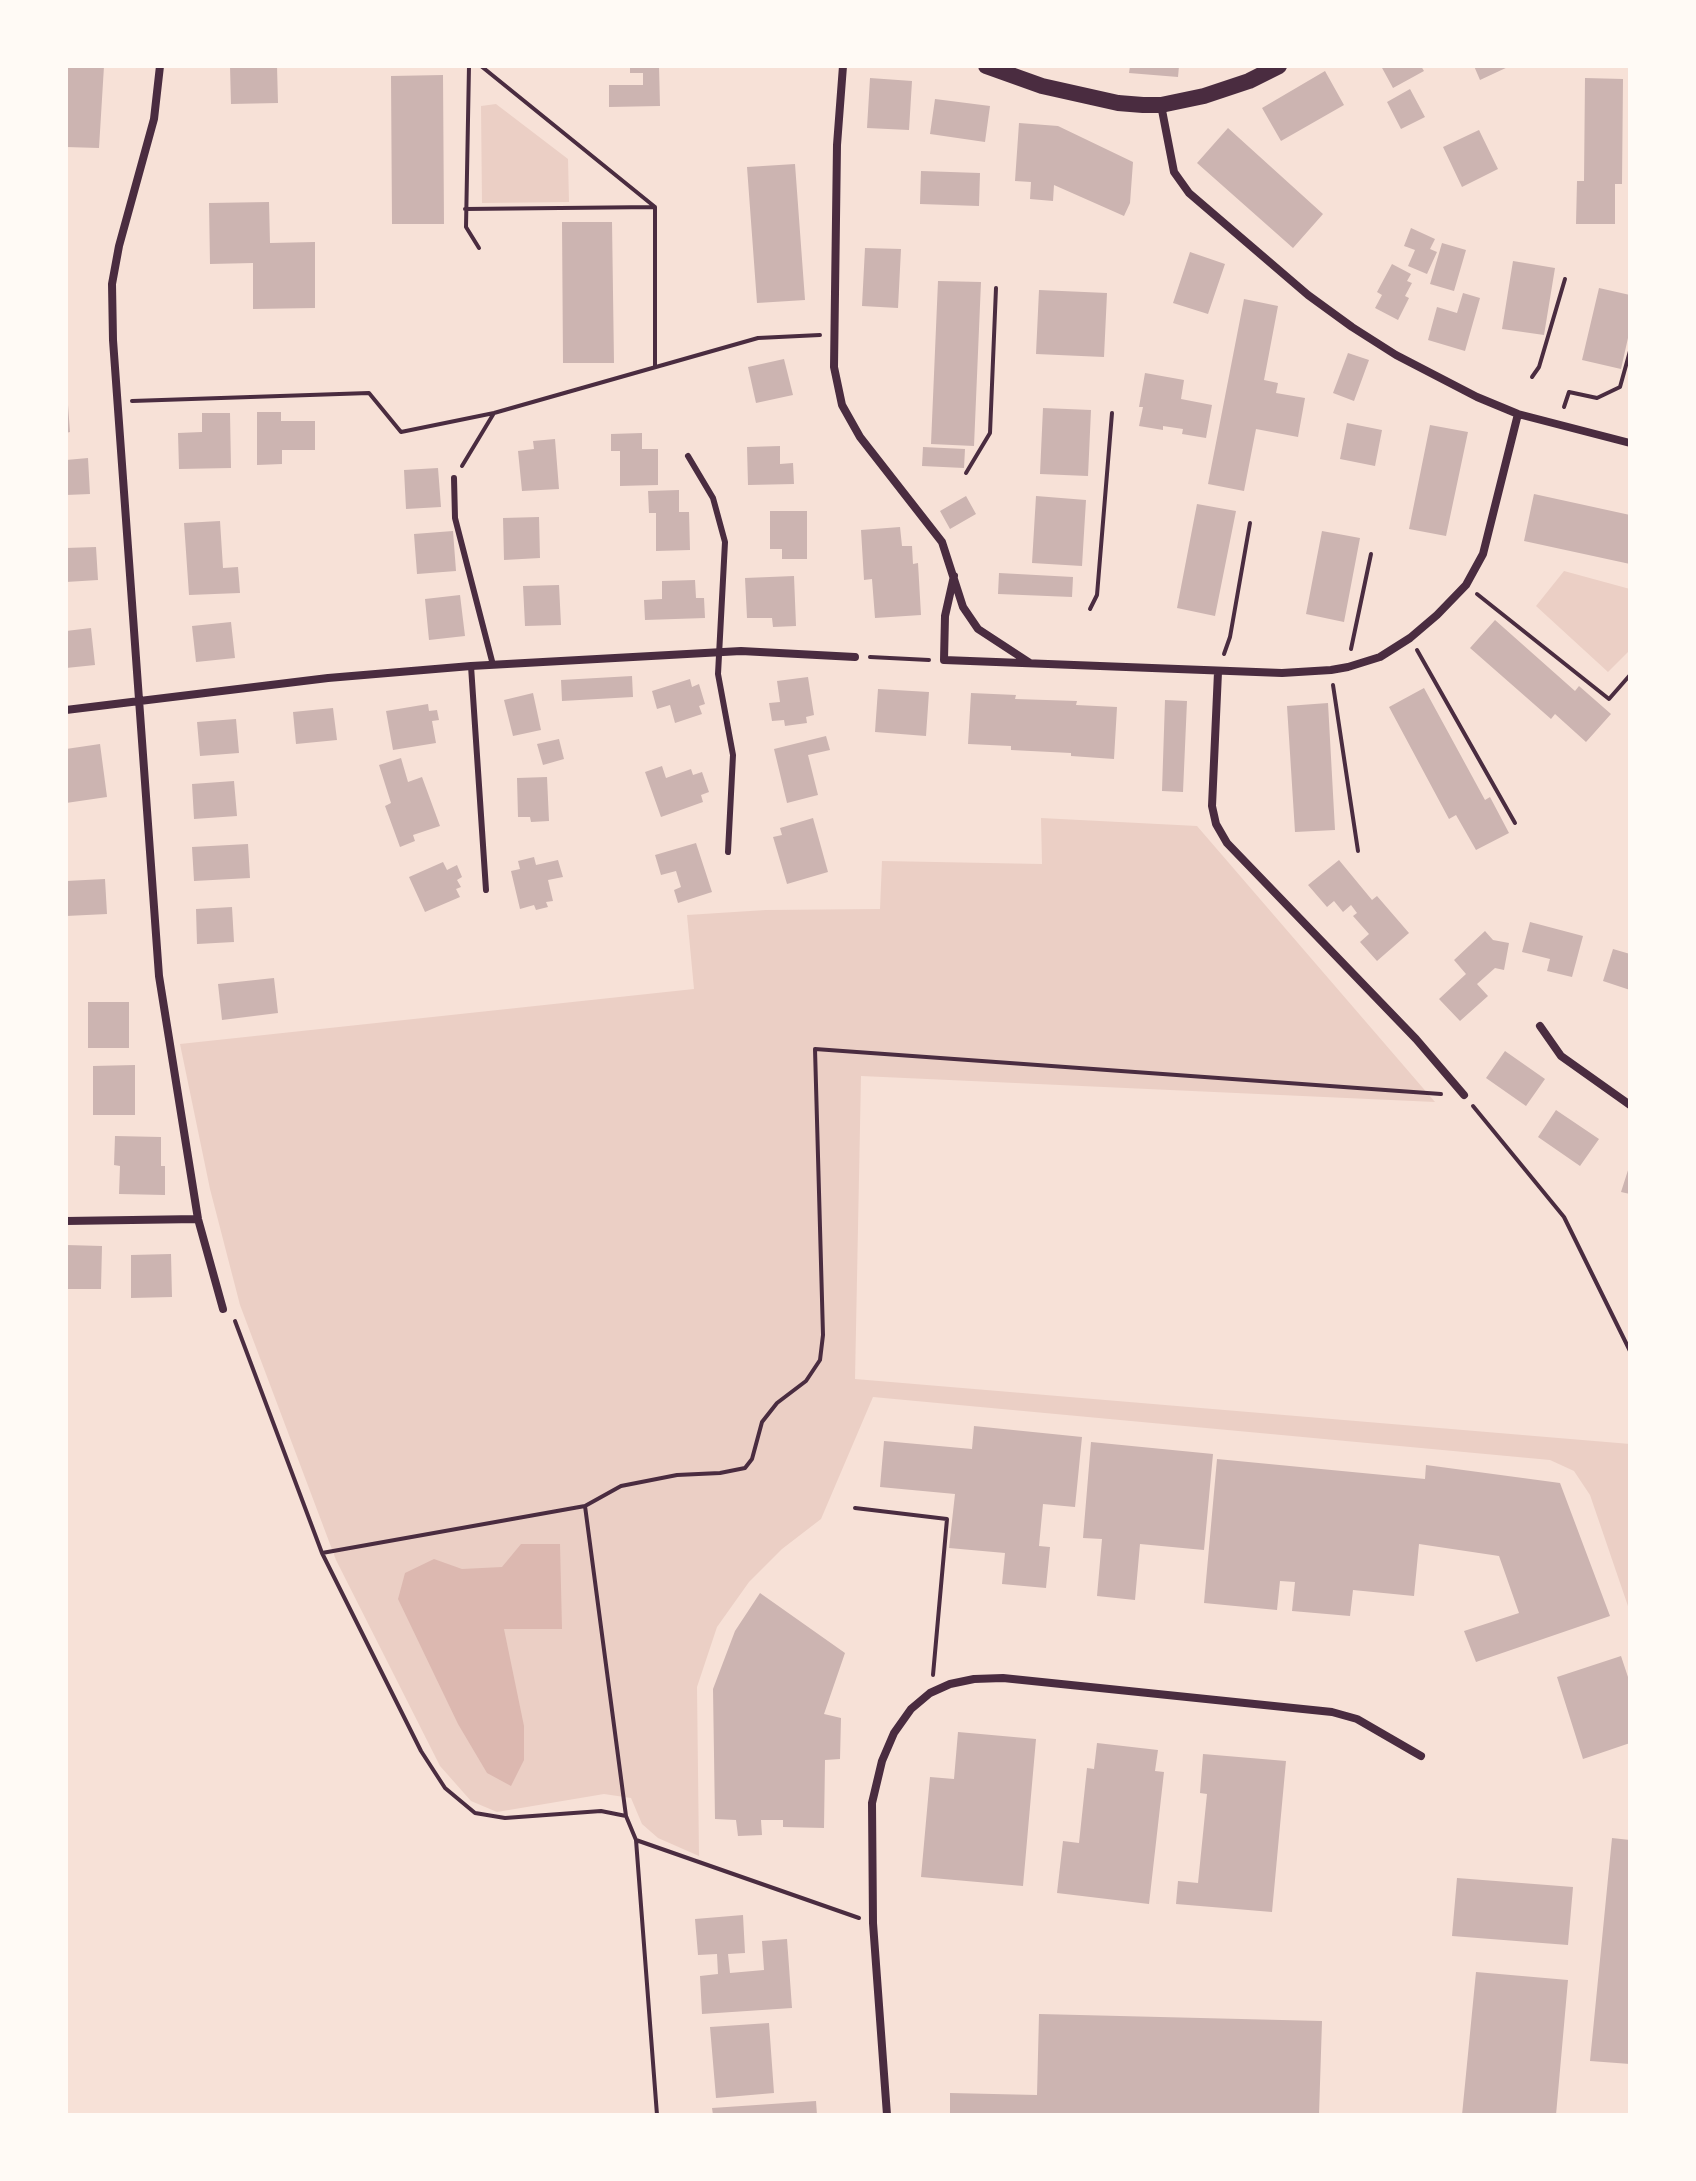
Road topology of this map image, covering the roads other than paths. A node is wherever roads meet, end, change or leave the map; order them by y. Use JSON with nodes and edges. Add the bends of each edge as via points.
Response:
{"nodes":[{"id":1,"x":160,"y":66,"type":"edge"},
{"id":2,"x":843,"y":66,"type":"edge"},
{"id":3,"x":986,"y":66,"type":"edge"},
{"id":4,"x":1279,"y":66,"type":"edge"},
{"id":5,"x":1161,"y":105,"type":"junction"},
{"id":6,"x":1518,"y":414,"type":"junction"},
{"id":7,"x":1630,"y":443,"type":"edge"},
{"id":8,"x":688,"y":456,"type":"dead end"},
{"id":9,"x":454,"y":478,"type":"road end"},
{"id":10,"x":954,"y":576,"type":"junction"},
{"id":11,"x":719,"y":652,"type":"junction"},
{"id":12,"x":855,"y":657,"type":"road end"},
{"id":13,"x":1031,"y":664,"type":"junction"},
{"id":14,"x":493,"y":665,"type":"junction"},
{"id":15,"x":471,"y":666,"type":"junction"},
{"id":16,"x":1218,"y":672,"type":"junction"},
{"id":17,"x":141,"y":700,"type":"junction"},
{"id":18,"x":66,"y":710,"type":"edge"},
{"id":19,"x":728,"y":852,"type":"dead end"},
{"id":20,"x":486,"y":890,"type":"dead end"},
{"id":21,"x":1540,"y":1026,"type":"dead end"},
{"id":22,"x":1464,"y":1095,"type":"road end"},
{"id":23,"x":1630,"y":1105,"type":"edge"},
{"id":24,"x":198,"y":1219,"type":"junction"},
{"id":25,"x":66,"y":1221,"type":"edge"},
{"id":26,"x":223,"y":1309,"type":"road end"},
{"id":27,"x":1421,"y":1756,"type":"dead end"},
{"id":28,"x":887,"y":2115,"type":"edge"}],
"edges":[{"from":1,"to":17,"type":"street","via":[[154,119],[112,284]]},
{"from":2,"to":10,"type":"street","via":[[834,334],[842,405],[860,437],[942,542]]},
{"from":3,"to":5,"type":"main road","via":[[1042,86],[1118,103]]},
{"from":4,"to":5,"type":"main road","via":[[1204,96]]},
{"from":5,"to":6,"type":"street","via":[[1174,172],[1189,193],[1352,327],[1438,378]]},
{"from":6,"to":7,"type":"street"},
{"from":6,"to":16,"type":"street","via":[[1483,554],[1466,585],[1437,615],[1380,657],[1348,667]]},
{"from":8,"to":11,"type":"lane","via":[[713,498],[725,542]]},
{"from":9,"to":14,"type":"lane","via":[[455,518]]},
{"from":10,"to":13,"type":"street","via":[[963,607],[978,629]]},
{"from":10,"to":13,"type":"street","via":[[945,616],[944,660]]},
{"from":11,"to":12,"type":"street"},
{"from":11,"to":14,"type":"street"},
{"from":11,"to":19,"type":"lane","via":[[733,755]]},
{"from":13,"to":16,"type":"street"},
{"from":14,"to":15,"type":"street"},
{"from":15,"to":17,"type":"street"},
{"from":15,"to":20,"type":"lane"},
{"from":16,"to":22,"type":"street","via":[[1212,806],[1227,843]]},
{"from":17,"to":18,"type":"street"},
{"from":17,"to":24,"type":"street","via":[[159,976]]},
{"from":21,"to":23,"type":"street","via":[[1561,1056]]},
{"from":24,"to":25,"type":"street"},
{"from":24,"to":26,"type":"street"},
{"from":27,"to":28,"type":"street","via":[[1357,1719],[1332,1712],[1003,1678],[974,1679],[930,1693],[894,1733],[872,1803],[873,1923]]}]}
